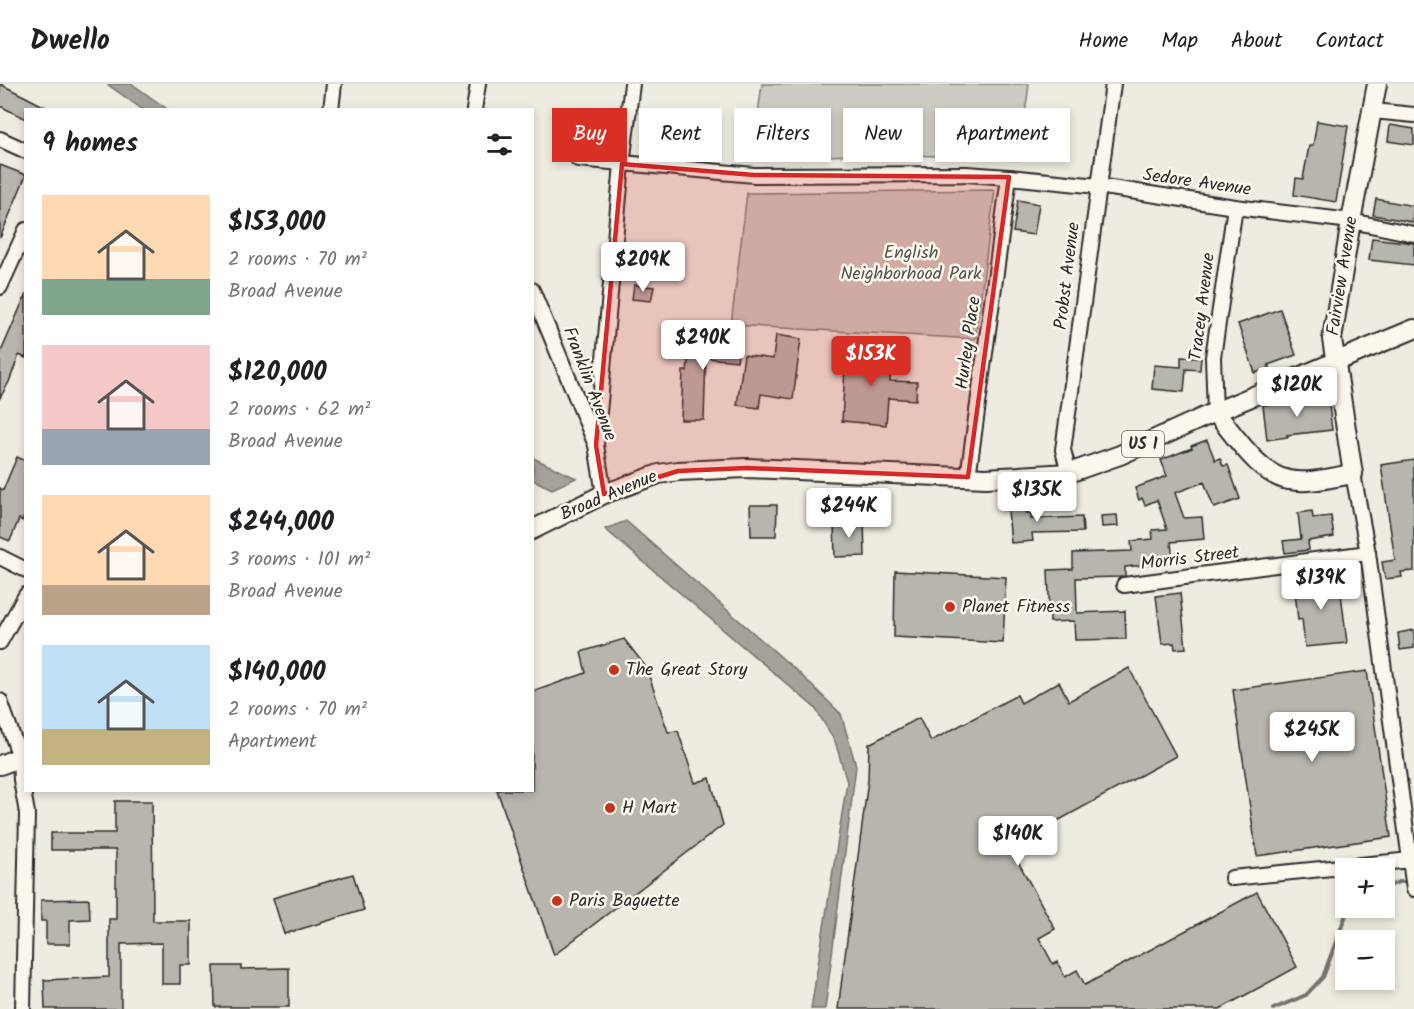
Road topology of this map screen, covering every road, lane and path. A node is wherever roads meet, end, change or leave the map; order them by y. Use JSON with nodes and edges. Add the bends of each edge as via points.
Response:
{"nodes":[{"id":1,"x":334,"y":84,"type":"edge"},
{"id":2,"x":478,"y":84,"type":"edge"},
{"id":3,"x":632,"y":84,"type":"edge"},
{"id":4,"x":1113,"y":84,"type":"edge"},
{"id":5,"x":1377,"y":84,"type":"edge"},
{"id":6,"x":331,"y":108,"type":"edge"},
{"id":7,"x":474,"y":108,"type":"edge"},
{"id":8,"x":1373,"y":111,"type":"junction"},
{"id":9,"x":1414,"y":115,"type":"edge"},
{"id":10,"x":0,"y":139,"type":"edge"},
{"id":11,"x":24,"y":150,"type":"edge"},
{"id":12,"x":604,"y":162,"type":"edge"},
{"id":13,"x":622,"y":164,"type":"junction"},
{"id":14,"x":1009,"y":177,"type":"junction"},
{"id":15,"x":1098,"y":186,"type":"junction"},
{"id":16,"x":1235,"y":207,"type":"junction"},
{"id":17,"x":1351,"y":220,"type":"junction"},
{"id":18,"x":24,"y":234,"type":"edge"},
{"id":19,"x":1414,"y":234,"type":"edge"},
{"id":20,"x":0,"y":287,"type":"edge"},
{"id":21,"x":534,"y":295,"type":"edge"},
{"id":22,"x":1414,"y":329,"type":"edge"},
{"id":23,"x":1334,"y":361,"type":"junction"},
{"id":24,"x":1215,"y":412,"type":"junction"},
{"id":25,"x":596,"y":445,"type":"junction"},
{"id":26,"x":1069,"y":473,"type":"junction"},
{"id":27,"x":1353,"y":474,"type":"junction"},
{"id":28,"x":969,"y":477,"type":"junction"},
{"id":29,"x":604,"y":494,"type":"junction"},
{"id":30,"x":534,"y":529,"type":"edge"},
{"id":31,"x":1368,"y":552,"type":"junction"},
{"id":32,"x":0,"y":557,"type":"edge"},
{"id":33,"x":24,"y":569,"type":"edge"},
{"id":34,"x":1124,"y":585,"type":"dead end"},
{"id":35,"x":24,"y":599,"type":"edge"},
{"id":36,"x":0,"y":642,"type":"edge"},
{"id":37,"x":0,"y":701,"type":"edge"},
{"id":38,"x":23,"y":756,"type":"edge"},
{"id":39,"x":0,"y":765,"type":"edge"},
{"id":40,"x":1411,"y":865,"type":"junction"},
{"id":41,"x":1232,"y":878,"type":"dead end"},
{"id":42,"x":1414,"y":889,"type":"edge"},
{"id":43,"x":23,"y":1009,"type":"edge"}],
"edges":[{"from":1,"to":6,"type":"street"},
{"from":2,"to":7,"type":"street"},
{"from":3,"to":13,"type":"street"},
{"from":4,"to":15,"type":"street","name":"Probst Avenue"},
{"from":5,"to":8,"type":"main road","name":"Fairview Avenue"},
{"from":8,"to":9,"type":"street"},
{"from":8,"to":17,"type":"main road","name":"Fairview Avenue"},
{"from":10,"to":11,"type":"street"},
{"from":12,"to":13,"type":"street","name":"Sedore Avenue"},
{"from":13,"to":14,"type":"street","name":"Sedore Avenue","via":[[754,175]]},
{"from":13,"to":25,"type":"street"},
{"from":14,"to":15,"type":"street","name":"Sedore Avenue"},
{"from":14,"to":28,"type":"street","name":"Hurley Place"},
{"from":15,"to":16,"type":"street","name":"Sedore Avenue"},
{"from":15,"to":26,"type":"street","name":"Probst Avenue","via":[[1063,450]]},
{"from":16,"to":17,"type":"street","name":"Sedore Avenue"},
{"from":16,"to":24,"type":"street","name":"Tracey Avenue","via":[[1213,357]]},
{"from":17,"to":19,"type":"street","name":"Sedore Avenue"},
{"from":17,"to":23,"type":"main road","name":"Fairview Avenue","via":[[1332,339]]},
{"from":18,"to":20,"type":"street"},
{"from":21,"to":25,"type":"street","name":"Franklin Avenue"},
{"from":22,"to":23,"type":"main road","name":"Broad Avenue","number":"US 1"},
{"from":23,"to":24,"type":"main road","name":"Broad Avenue","number":"US 1"},
{"from":23,"to":27,"type":"main road","name":"Fairview Avenue"},
{"from":24,"to":26,"type":"main road","name":"Broad Avenue","number":"US 1","via":[[1120,455]]},
{"from":24,"to":27,"type":"main road","via":[[1270,473],[1300,481]]},
{"from":25,"to":29,"type":"street","name":"Franklin Avenue"},
{"from":26,"to":28,"type":"main road","name":"Broad Avenue","number":"US 1"},
{"from":27,"to":31,"type":"street","name":"Fairview Avenue"},
{"from":28,"to":29,"type":"main road","name":"Broad Avenue","number":"US 1","via":[[747,468],[678,471]]},
{"from":29,"to":30,"type":"main road","name":"Broad Avenue","number":"US 1"},
{"from":31,"to":34,"type":"street","name":"Morris Street"},
{"from":31,"to":40,"type":"street","name":"Fairview Avenue"},
{"from":32,"to":33,"type":"street"},
{"from":35,"to":36,"type":"street"},
{"from":37,"to":38,"type":"street"},
{"from":38,"to":39,"type":"main road"},
{"from":38,"to":43,"type":"street","via":[[21,780],[27,813]]},
{"from":40,"to":41,"type":"street"},
{"from":40,"to":42,"type":"street","name":"Fairview Avenue"}]}
